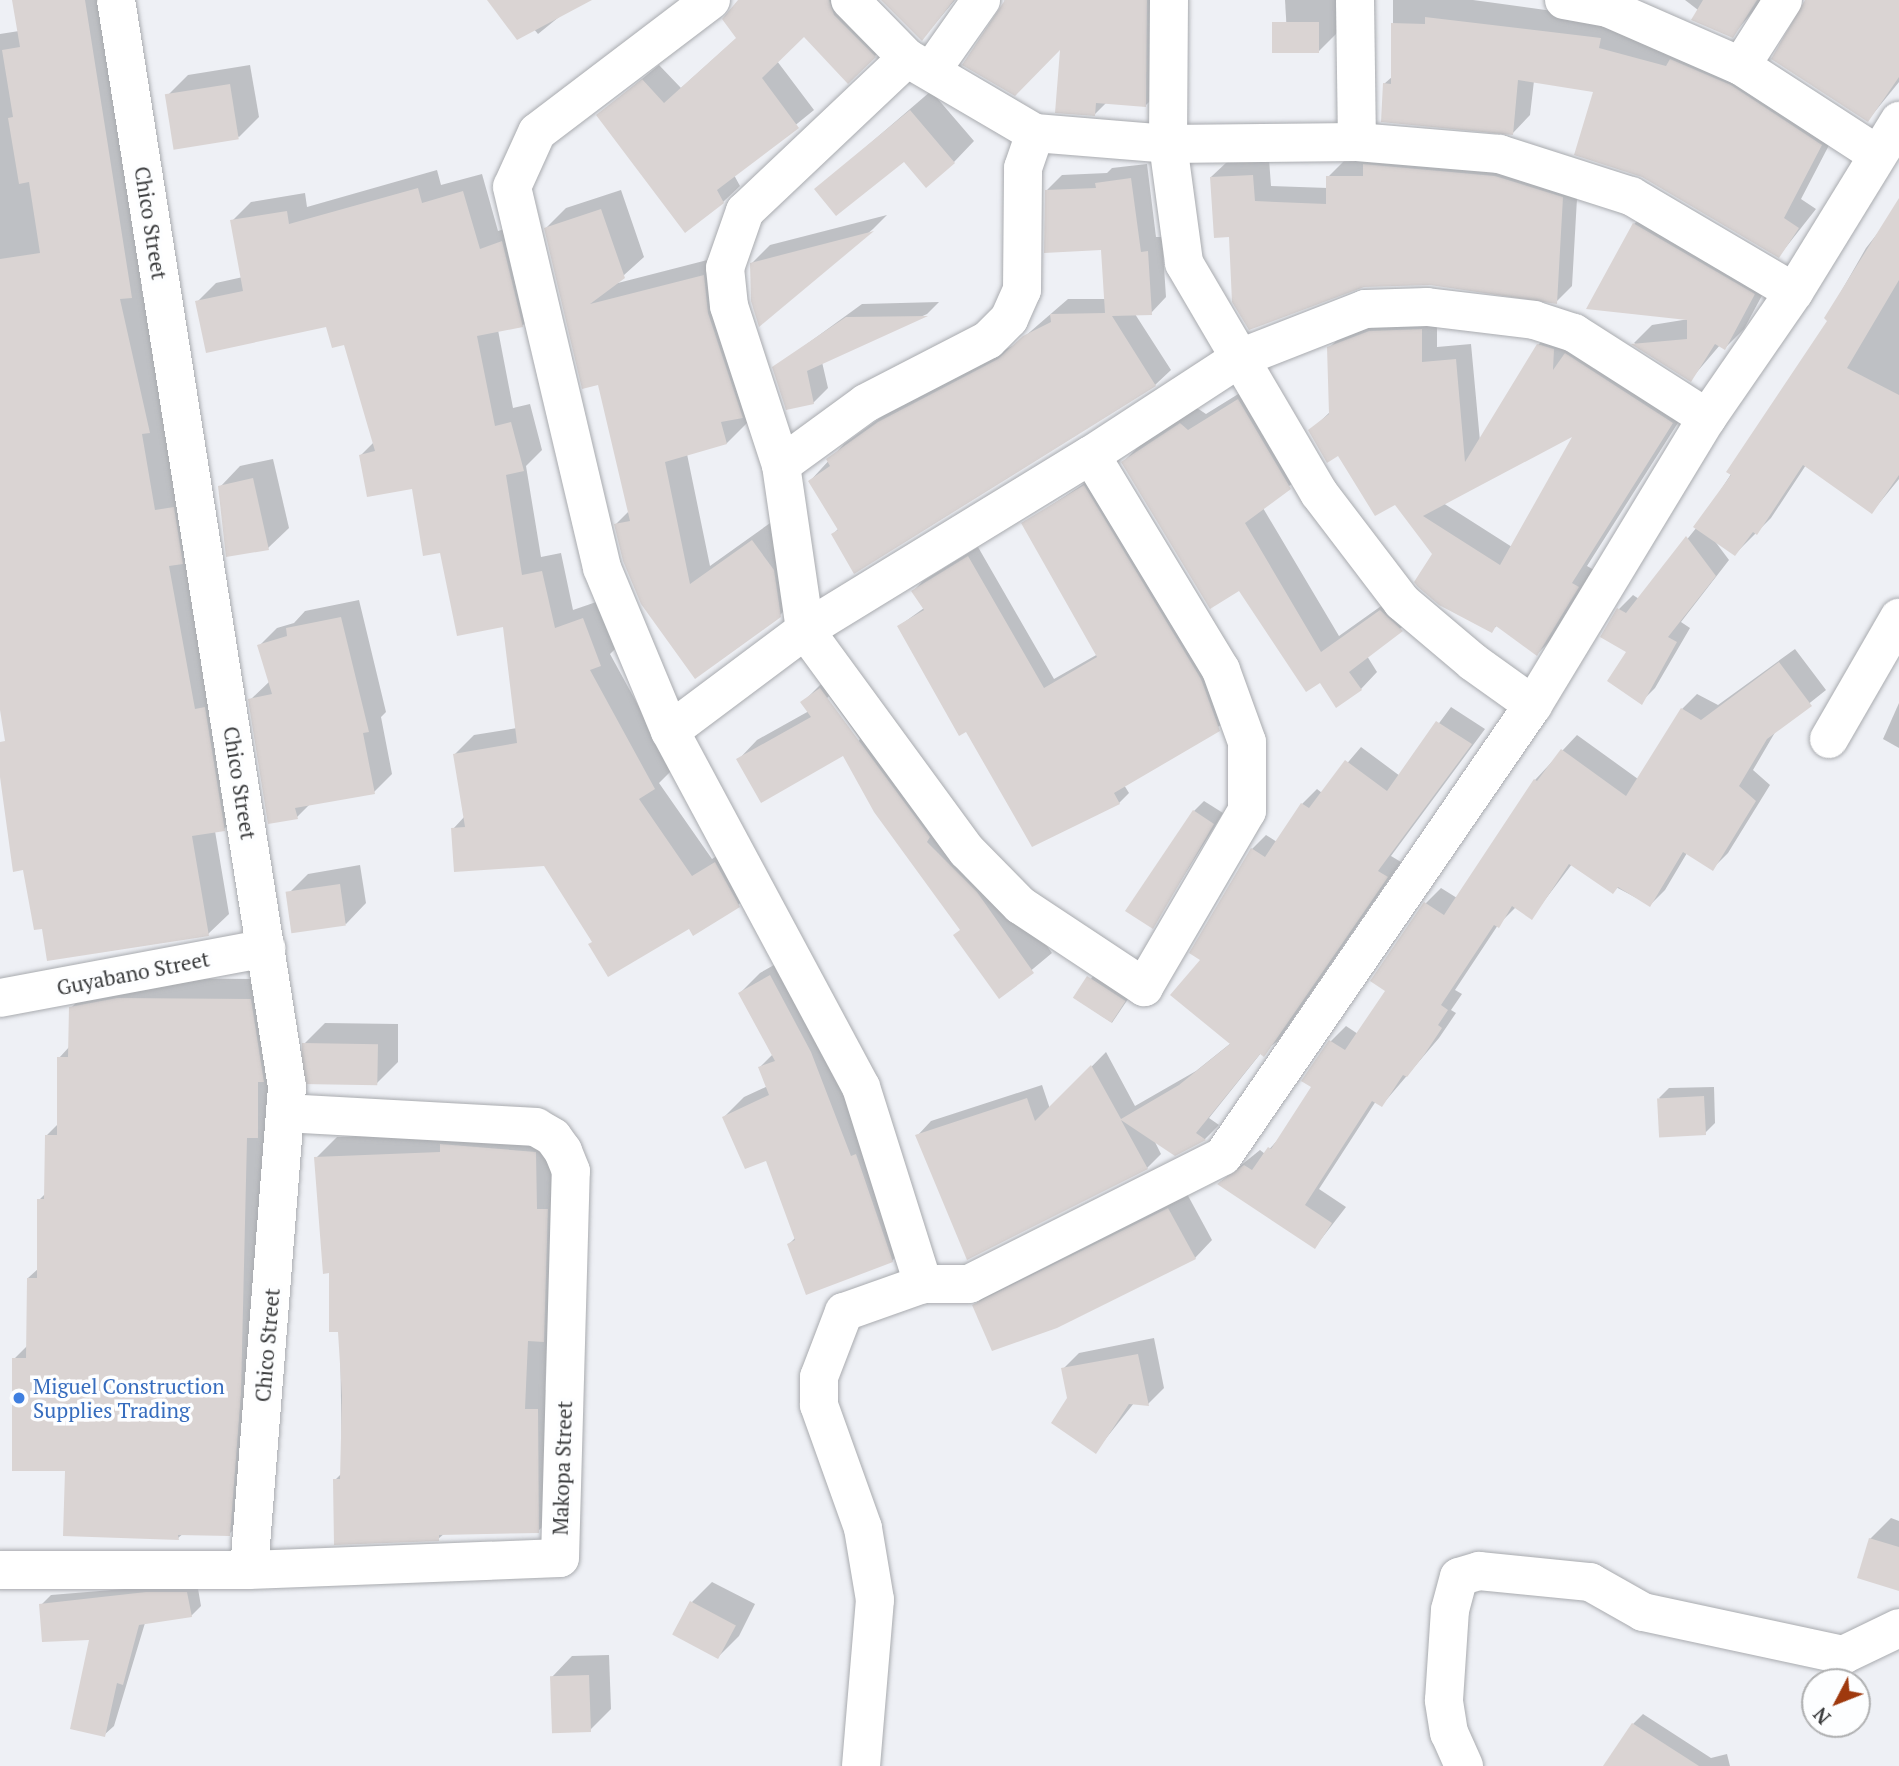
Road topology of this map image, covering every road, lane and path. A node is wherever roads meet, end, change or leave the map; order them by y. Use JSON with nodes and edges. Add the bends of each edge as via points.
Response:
{"nodes":[{"id":1,"x":116,"y":0,"type":"edge"},
{"id":2,"x":711,"y":0,"type":"edge"},
{"id":3,"x":850,"y":0,"type":"edge"},
{"id":4,"x":981,"y":0,"type":"edge"},
{"id":5,"x":1169,"y":0,"type":"edge"},
{"id":6,"x":1355,"y":0,"type":"edge"},
{"id":7,"x":1564,"y":0,"type":"edge"},
{"id":8,"x":1783,"y":0,"type":"edge"},
{"id":9,"x":1610,"y":4,"type":"edge"},
{"id":10,"x":919,"y":65,"type":"junction"},
{"id":11,"x":1741,"y":66,"type":"junction"},
{"id":12,"x":1899,"y":121,"type":"edge"},
{"id":13,"x":1035,"y":134,"type":"junction"},
{"id":14,"x":1357,"y":142,"type":"junction"},
{"id":15,"x":1167,"y":144,"type":"junction"},
{"id":16,"x":1878,"y":155,"type":"junction"},
{"id":17,"x":1794,"y":292,"type":"junction"},
{"id":18,"x":1240,"y":358,"type":"junction"},
{"id":19,"x":1707,"y":418,"type":"junction"},
{"id":20,"x":1091,"y":455,"type":"junction"},
{"id":21,"x":781,"y":465,"type":"junction"},
{"id":22,"x":1899,"y":618,"type":"edge"},
{"id":23,"x":805,"y":630,"type":"junction"},
{"id":24,"x":1533,"y":705,"type":"junction"},
{"id":25,"x":670,"y":731,"type":"junction"},
{"id":26,"x":1829,"y":739,"type":"dead end"},
{"id":27,"x":265,"y":947,"type":"junction"},
{"id":28,"x":0,"y":998,"type":"edge"},
{"id":29,"x":285,"y":1112,"type":"junction"},
{"id":30,"x":923,"y":1284,"type":"junction"},
{"id":31,"x":0,"y":1570,"type":"edge"},
{"id":32,"x":249,"y":1570,"type":"junction"},
{"id":33,"x":1899,"y":1628,"type":"edge"},
{"id":34,"x":861,"y":1766,"type":"edge"},
{"id":35,"x":1464,"y":1766,"type":"edge"}],
"edges":[{"from":1,"to":27,"type":"street","name":"Chico Street"},
{"from":2,"to":25,"type":"street","via":[[537,132],[512,187],[602,568]]},
{"from":3,"to":10,"type":"street"},
{"from":4,"to":10,"type":"street"},
{"from":5,"to":15,"type":"street"},
{"from":6,"to":14,"type":"street"},
{"from":7,"to":9,"type":"street"},
{"from":8,"to":11,"type":"street"},
{"from":9,"to":11,"type":"street"},
{"from":10,"to":13,"type":"street"},
{"from":10,"to":21,"type":"street","via":[[745,211],[731,244],[725,268],[729,306]]},
{"from":11,"to":16,"type":"street"},
{"from":12,"to":16,"type":"street"},
{"from":13,"to":15,"type":"street"},
{"from":13,"to":21,"type":"street","via":[[1023,168],[1022,290],[1009,319],[988,341],[866,403]]},
{"from":14,"to":15,"type":"street"},
{"from":14,"to":17,"type":"street","via":[[1499,154],[1631,196]]},
{"from":15,"to":18,"type":"street","via":[[1184,263]]},
{"from":16,"to":17,"type":"street"},
{"from":17,"to":19,"type":"street"},
{"from":18,"to":19,"type":"street","via":[[1365,309],[1427,307],[1534,320],[1574,333]]},
{"from":18,"to":20,"type":"street"},
{"from":18,"to":24,"type":"street","via":[[1319,494],[1402,602]]},
{"from":19,"to":24,"type":"street"},
{"from":20,"to":23,"type":"street"},
{"from":20,"to":23,"type":"street","via":[[1221,670],[1247,742],[1247,811],[1144,986],[1020,905],[967,851]]},
{"from":21,"to":23,"type":"street"},
{"from":22,"to":26,"type":"street"},
{"from":23,"to":25,"type":"street"},
{"from":24,"to":30,"type":"street","via":[[1223,1156],[969,1284]]},
{"from":25,"to":30,"type":"street","via":[[861,1087]]},
{"from":27,"to":28,"type":"street","name":"Guyabano Street"},
{"from":27,"to":29,"type":"street","name":"Chico Street","via":[[287,1087]]},
{"from":29,"to":32,"type":"street","name":"Chico Street"},
{"from":29,"to":32,"type":"street","name":"Makopa Street","via":[[536,1127],[553,1137],[563,1151],[571,1171],[560,1558]]},
{"from":30,"to":34,"type":"street","via":[[844,1312],[819,1377],[819,1405],[863,1528],[875,1600]]},
{"from":31,"to":32,"type":"street","name":"Makopa Street"},
{"from":33,"to":35,"type":"street","via":[[1843,1655],[1643,1612],[1590,1582],[1479,1571],[1459,1577],[1450,1610],[1444,1700],[1449,1733]]}]}
